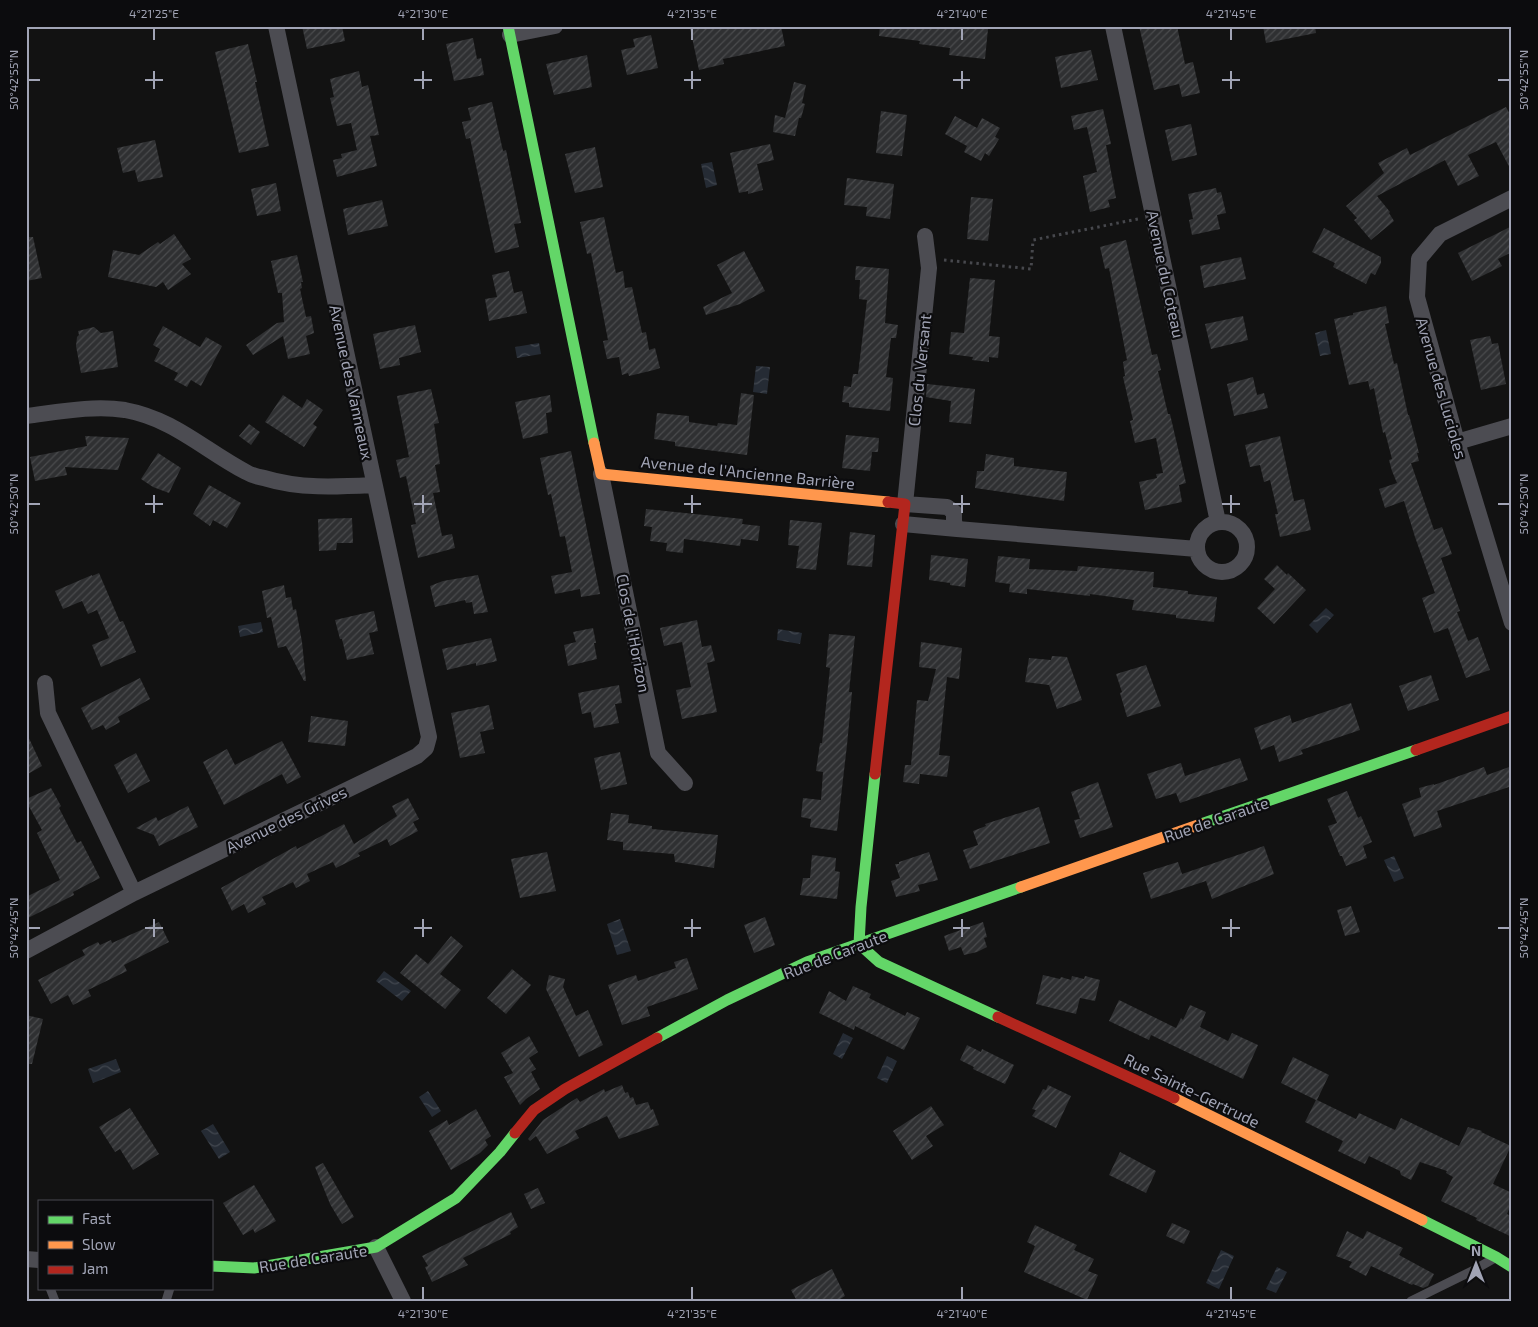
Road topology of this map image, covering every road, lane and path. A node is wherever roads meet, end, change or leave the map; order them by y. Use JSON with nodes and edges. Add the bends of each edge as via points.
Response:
{"nodes":[{"id":1,"x":276,"y":26,"type":"edge"},
{"id":2,"x":556,"y":26,"type":"edge"},
{"id":3,"x":1113,"y":26,"type":"edge"},
{"id":4,"x":509,"y":31,"type":"edge"},
{"id":5,"x":1512,"y":198,"type":"edge"},
{"id":6,"x":1153,"y":216,"type":"junction"},
{"id":7,"x":925,"y":236,"type":"dead end"},
{"id":8,"x":928,"y":258,"type":"junction"},
{"id":9,"x":26,"y":416,"type":"edge"},
{"id":10,"x":1512,"y":426,"type":"edge"},
{"id":11,"x":1457,"y":442,"type":"junction"},
{"id":12,"x":601,"y":474,"type":"junction"},
{"id":13,"x":374,"y":485,"type":"junction"},
{"id":14,"x":905,"y":504,"type":"junction"},
{"id":15,"x":1218,"y":522,"type":"junction"},
{"id":16,"x":903,"y":524,"type":"junction"},
{"id":17,"x":957,"y":529,"type":"junction"},
{"id":18,"x":1197,"y":549,"type":"junction"},
{"id":19,"x":1512,"y":623,"type":"edge"},
{"id":20,"x":44,"y":683,"type":"dead end"},
{"id":21,"x":1512,"y":716,"type":"edge"},
{"id":22,"x":429,"y":737,"type":"joint"},
{"id":23,"x":685,"y":783,"type":"dead end"},
{"id":24,"x":134,"y":893,"type":"junction"},
{"id":25,"x":859,"y":944,"type":"junction"},
{"id":26,"x":26,"y":952,"type":"edge"},
{"id":27,"x":376,"y":1247,"type":"junction"},
{"id":28,"x":1496,"y":1257,"type":"junction"},
{"id":29,"x":212,"y":1266,"type":"edge"},
{"id":30,"x":1512,"y":1267,"type":"edge"},
{"id":31,"x":403,"y":1301,"type":"edge"},
{"id":32,"x":1411,"y":1301,"type":"edge"}],
"edges":[{"from":1,"to":13,"type":"street","name":"Avenue des Vanneaux"},
{"from":2,"to":4,"type":"street"},
{"from":3,"to":6,"type":"street","name":"Avenue du Coteau"},
{"from":4,"to":12,"type":"street"},
{"from":5,"to":11,"type":"street","name":"Avenue des Lucioles","via":[[1440,234],[1419,259],[1417,297]]},
{"from":6,"to":8,"type":"path","via":[[1033,240],[1031,269]]},
{"from":6,"to":15,"type":"street","name":"Avenue du Coteau"},
{"from":7,"to":8,"type":"street","name":"Clos du Versant"},
{"from":8,"to":14,"type":"street","name":"Clos du Versant"},
{"from":9,"to":13,"type":"street","via":[[103,407],[126,410],[152,417],[184,432],[247,473],[282,484],[318,487]]},
{"from":10,"to":11,"type":"street"},
{"from":11,"to":19,"type":"street","name":"Avenue des Lucioles"},
{"from":12,"to":14,"type":"street","name":"Avenue de l'Ancienne Barrière"},
{"from":12,"to":23,"type":"street","name":"Clos de l'Horizon","via":[[658,753]]},
{"from":13,"to":22,"type":"street","name":"Avenue des Vanneaux"},
{"from":14,"to":16,"type":"street"},
{"from":14,"to":17,"type":"street","via":[[947,507],[954,512]]},
{"from":15,"to":18,"type":"street","via":[[1206,527],[1199,537]]},
{"from":15,"to":18,"type":"street","via":[[1230,523],[1246,540],[1247,552],[1242,563],[1221,573],[1200,561]]},
{"from":16,"to":17,"type":"street"},
{"from":16,"to":25,"type":"street"},
{"from":17,"to":18,"type":"street"},
{"from":20,"to":24,"type":"street","via":[[48,713]]},
{"from":21,"to":25,"type":"street","name":"Rue de Caraute"},
{"from":22,"to":24,"type":"street","name":"Avenue des Grives","via":[[426,748],[417,756]]},
{"from":24,"to":26,"type":"street","name":"Avenue des Grives"},
{"from":25,"to":27,"type":"street","name":"Rue de Caraute","via":[[807,962],[727,1000],[565,1089],[534,1110],[456,1198]]},
{"from":25,"to":28,"type":"street","name":"Rue Sainte-Gertrude","via":[[880,962],[1204,1112]]},
{"from":27,"to":29,"type":"street","name":"Rue de Caraute","via":[[254,1268]]},
{"from":27,"to":31,"type":"street"},
{"from":28,"to":30,"type":"street","name":"Rue Sainte-Gertrude"},
{"from":28,"to":32,"type":"lane"}]}
